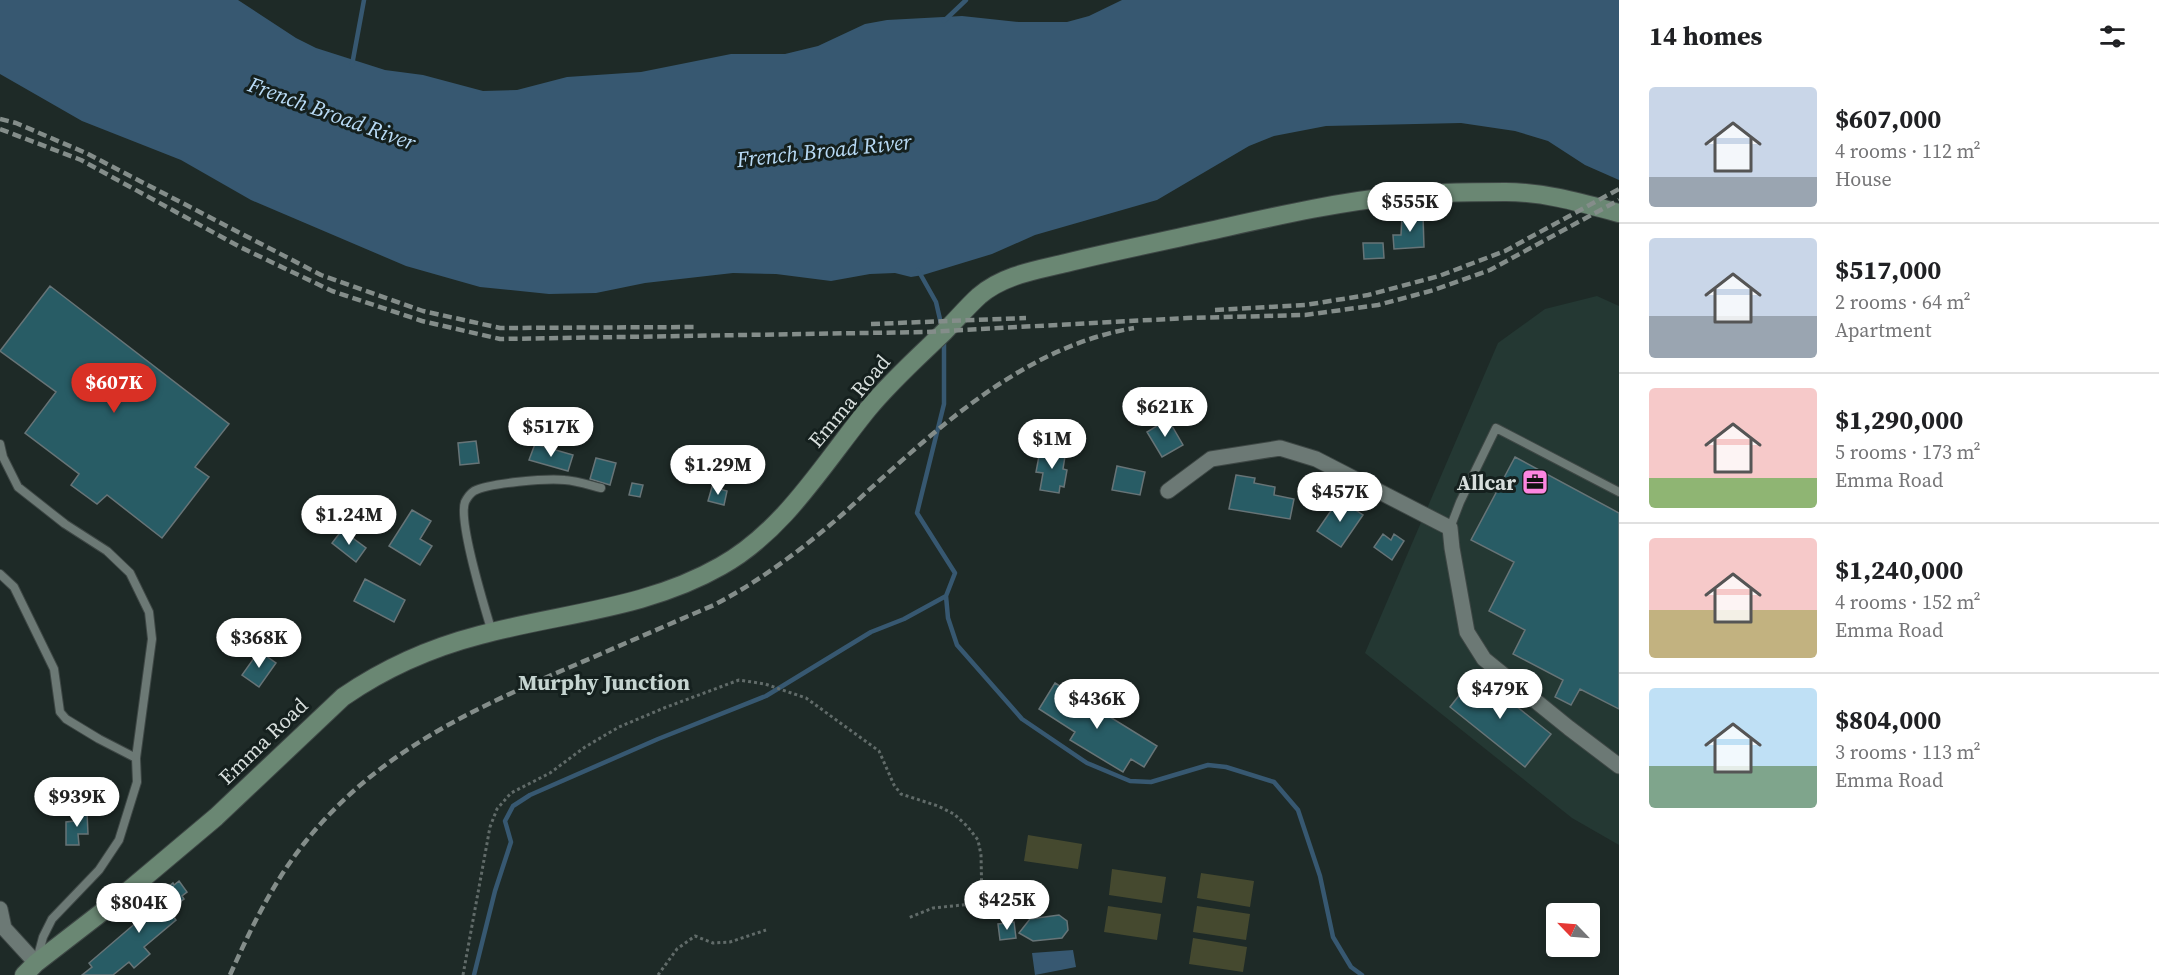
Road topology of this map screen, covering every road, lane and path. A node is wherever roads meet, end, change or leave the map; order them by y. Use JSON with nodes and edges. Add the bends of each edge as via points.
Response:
{"nodes":[{"id":1,"x":1619,"y":213,"type":"edge"},
{"id":2,"x":0,"y":444,"type":"edge"},
{"id":3,"x":601,"y":488,"type":"dead end"},
{"id":4,"x":1168,"y":490,"type":"dead end"},
{"id":5,"x":1619,"y":492,"type":"edge"},
{"id":6,"x":1450,"y":528,"type":"junction"},
{"id":7,"x":0,"y":574,"type":"edge"},
{"id":8,"x":492,"y":632,"type":"junction"},
{"id":9,"x":136,"y":758,"type":"junction"},
{"id":10,"x":1619,"y":766,"type":"edge"},
{"id":11,"x":0,"y":909,"type":"edge"},
{"id":12,"x":908,"y":918,"type":"dead end"},
{"id":13,"x":766,"y":930,"type":"dead end"},
{"id":14,"x":30,"y":969,"type":"edge"},
{"id":15,"x":463,"y":975,"type":"edge"},
{"id":16,"x":658,"y":975,"type":"edge"}],
"edges":[{"from":1,"to":8,"type":"street","name":"Emma Road","via":[[1566,198],[1510,192],[1399,196],[1315,209],[1103,254],[997,283],[888,386],[772,526],[725,564],[656,596]]},
{"from":2,"to":9,"type":"lane","via":[[18,487],[107,551],[130,573],[149,612],[152,639]]},
{"from":3,"to":8,"type":"lane","via":[[565,480],[534,481],[486,487],[472,492],[465,501],[463,514]]},
{"from":4,"to":6,"type":"street","via":[[1211,459],[1280,448],[1316,459]]},
{"from":5,"to":6,"type":"lane","via":[[1496,428]]},
{"from":6,"to":10,"type":"street","via":[[1467,632],[1484,659]]},
{"from":7,"to":9,"type":"lane","via":[[14,587],[54,669],[60,712]]},
{"from":8,"to":14,"type":"street","name":"Emma Road","via":[[393,666],[343,697],[216,817]]},
{"from":9,"to":14,"type":"lane","via":[[137,782],[119,840],[99,870],[52,919]]},
{"from":11,"to":14,"type":"street","via":[[4,928]]},
{"from":12,"to":15,"type":"path","via":[[933,908],[981,903],[978,840],[954,814],[901,794],[879,751],[806,698],[739,680],[619,727],[503,801],[490,827]]},
{"from":13,"to":16,"type":"path","via":[[730,942],[713,943],[695,936],[677,949]]}]}
